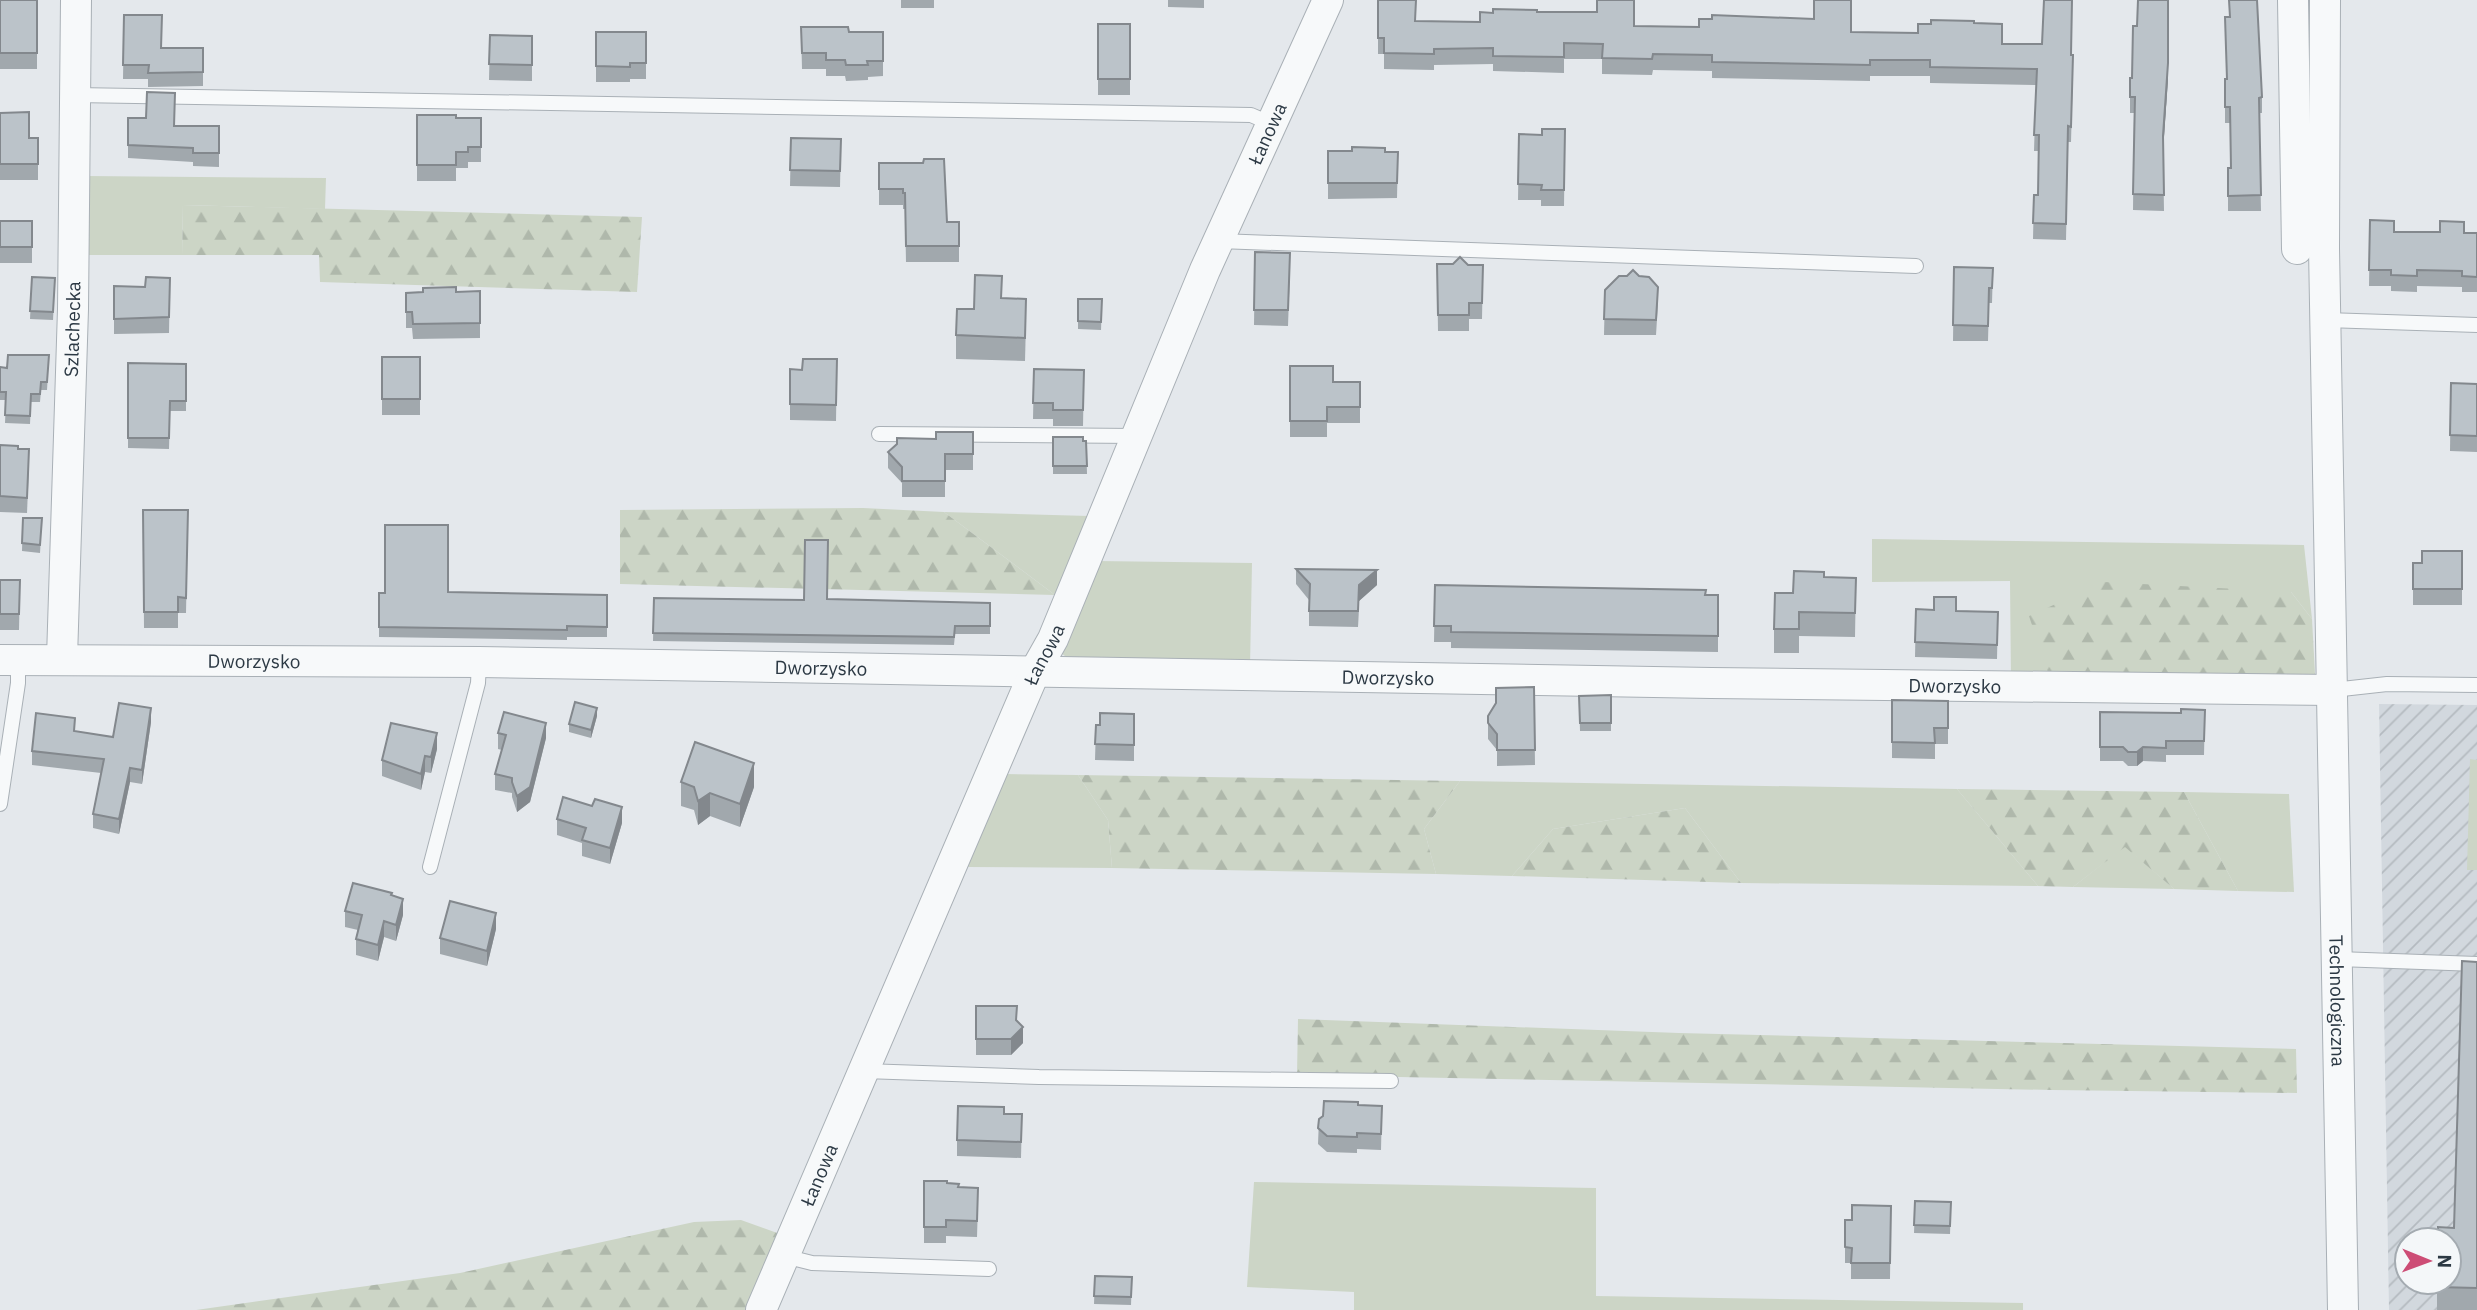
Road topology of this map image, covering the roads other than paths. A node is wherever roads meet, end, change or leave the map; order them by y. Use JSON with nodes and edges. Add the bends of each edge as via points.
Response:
{"nodes":[{"id":1,"x":76,"y":0,"type":"edge"},
{"id":2,"x":1328,"y":0,"type":"edge"},
{"id":3,"x":2293,"y":0,"type":"edge"},
{"id":4,"x":2325,"y":0,"type":"edge"},
{"id":5,"x":75,"y":95,"type":"junction"},
{"id":6,"x":1272,"y":124,"type":"junction"},
{"id":7,"x":1219,"y":241,"type":"junction"},
{"id":8,"x":2311,"y":249,"type":"junction"},
{"id":9,"x":1916,"y":266,"type":"dead end"},
{"id":10,"x":2326,"y":320,"type":"junction"},
{"id":11,"x":2477,"y":325,"type":"edge"},
{"id":12,"x":879,"y":434,"type":"dead end"},
{"id":13,"x":1136,"y":436,"type":"junction"},
{"id":14,"x":62,"y":659,"type":"junction"},
{"id":15,"x":9,"y":660,"type":"edge"},
{"id":16,"x":479,"y":662,"type":"junction"},
{"id":17,"x":1035,"y":671,"type":"junction"},
{"id":18,"x":2477,"y":685,"type":"edge"},
{"id":19,"x":2333,"y":690,"type":"junction"},
{"id":20,"x":0,"y":804,"type":"edge"},
{"id":21,"x":430,"y":867,"type":"dead end"},
{"id":22,"x":2338,"y":958,"type":"junction"},
{"id":23,"x":2477,"y":964,"type":"edge"},
{"id":24,"x":864,"y":1070,"type":"junction"},
{"id":25,"x":1391,"y":1081,"type":"dead end"},
{"id":26,"x":784,"y":1256,"type":"junction"},
{"id":27,"x":989,"y":1269,"type":"dead end"},
{"id":28,"x":761,"y":1310,"type":"edge"},
{"id":29,"x":2343,"y":1310,"type":"edge"}],
"edges":[{"from":1,"to":5,"type":"street","name":"Szlachecka"},
{"from":2,"to":6,"type":"street","name":"Łanowa"},
{"from":3,"to":8,"type":"street"},
{"from":4,"to":8,"type":"street"},
{"from":5,"to":6,"type":"lane","via":[[1251,116]]},
{"from":5,"to":14,"type":"street","name":"Szlachecka"},
{"from":6,"to":7,"type":"street","name":"Łanowa"},
{"from":7,"to":9,"type":"lane"},
{"from":7,"to":13,"type":"street","name":"Łanowa"},
{"from":8,"to":10,"type":"street"},
{"from":10,"to":11,"type":"lane"},
{"from":10,"to":19,"type":"street"},
{"from":12,"to":13,"type":"lane"},
{"from":13,"to":17,"type":"street","name":"Łanowa","via":[[1053,639]]},
{"from":14,"to":15,"type":"street","name":"Dworzysko"},
{"from":14,"to":16,"type":"street","name":"Dworzysko"},
{"from":15,"to":20,"type":"lane","via":[[18,683]]},
{"from":16,"to":17,"type":"street","name":"Dworzysko"},
{"from":16,"to":21,"type":"lane","via":[[478,683]]},
{"from":17,"to":19,"type":"street","name":"Dworzysko"},
{"from":17,"to":24,"type":"street","name":"Łanowa"},
{"from":18,"to":19,"type":"lane","via":[[2387,684]]},
{"from":19,"to":22,"type":"street","name":"Technologiczna"},
{"from":22,"to":23,"type":"lane"},
{"from":22,"to":29,"type":"street","name":"Technologiczna"},
{"from":24,"to":25,"type":"lane"},
{"from":24,"to":26,"type":"street","name":"Łanowa"},
{"from":26,"to":27,"type":"lane","via":[[812,1263]]},
{"from":26,"to":28,"type":"street","name":"Łanowa"}]}
